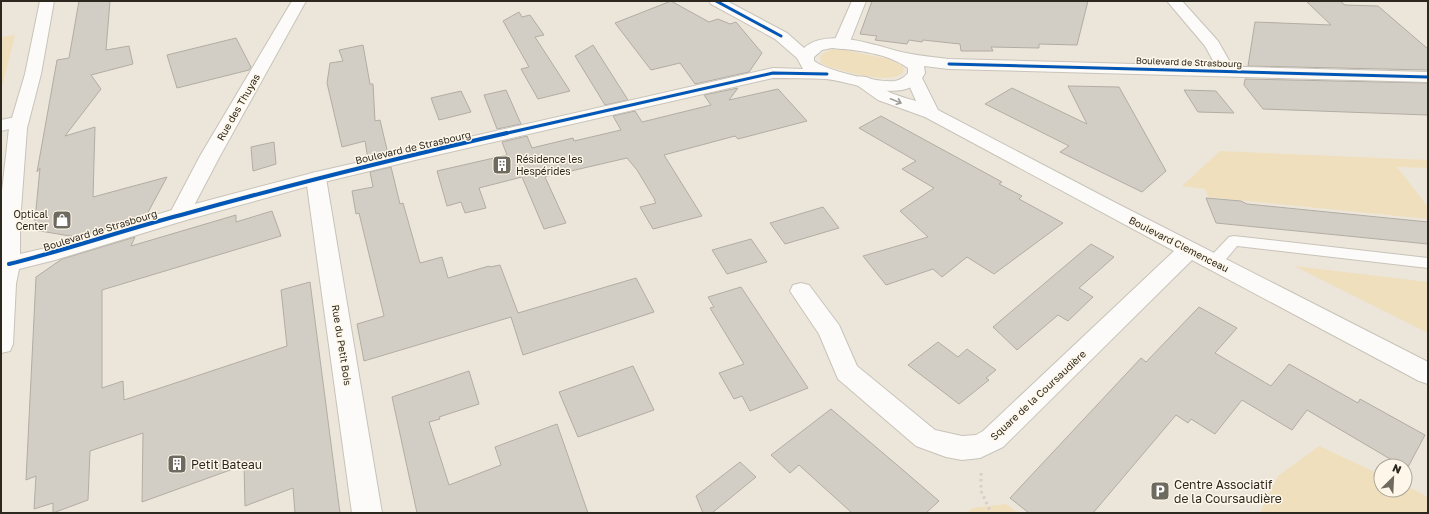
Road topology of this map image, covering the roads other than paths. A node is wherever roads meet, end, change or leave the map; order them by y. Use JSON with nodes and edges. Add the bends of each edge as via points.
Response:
{"nodes":[{"id":1,"x":47,"y":1,"type":"edge"},
{"id":2,"x":299,"y":1,"type":"edge"},
{"id":3,"x":716,"y":1,"type":"edge"},
{"id":4,"x":859,"y":1,"type":"edge"},
{"id":5,"x":1174,"y":1,"type":"edge"},
{"id":6,"x":782,"y":36,"type":"junction"},
{"id":7,"x":833,"y":44,"type":"junction"},
{"id":8,"x":805,"y":58,"type":"junction"},
{"id":9,"x":904,"y":58,"type":"junction"},
{"id":10,"x":949,"y":64,"type":"junction"},
{"id":11,"x":1227,"y":71,"type":"junction"},
{"id":12,"x":773,"y":73,"type":"junction"},
{"id":13,"x":826,"y":74,"type":"junction"},
{"id":14,"x":915,"y":77,"type":"junction"},
{"id":15,"x":1428,"y":77,"type":"edge"},
{"id":16,"x":863,"y":81,"type":"junction"},
{"id":17,"x":931,"y":113,"type":"junction"},
{"id":18,"x":20,"y":121,"type":"junction"},
{"id":19,"x":1,"y":126,"type":"edge"},
{"id":20,"x":316,"y":178,"type":"junction"},
{"id":21,"x":179,"y":215,"type":"junction"},
{"id":22,"x":1190,"y":249,"type":"junction"},
{"id":23,"x":1214,"y":262,"type":"junction"},
{"id":24,"x":1428,"y":263,"type":"edge"},
{"id":25,"x":9,"y":264,"type":"junction"},
{"id":26,"x":801,"y":291,"type":"dead end"},
{"id":27,"x":1,"y":344,"type":"edge"},
{"id":28,"x":1428,"y":374,"type":"edge"},
{"id":29,"x":367,"y":513,"type":"edge"}],
"edges":[{"from":1,"to":18,"type":"street","via":[[33,74]]},
{"from":2,"to":21,"type":"street","name":"Rue des Thuyas"},
{"from":3,"to":6,"type":"street"},
{"from":4,"to":7,"type":"street"},
{"from":5,"to":11,"type":"street","via":[[1212,44]]},
{"from":6,"to":7,"type":"street"},
{"from":6,"to":8,"type":"street"},
{"from":7,"to":8,"type":"street","name":"Boulevard de Strasbourg","via":[[813,48]]},
{"from":7,"to":9,"type":"street","name":"Boulevard de Strasbourg"},
{"from":8,"to":12,"type":"street","name":"Boulevard de Strasbourg"},
{"from":8,"to":13,"type":"street","via":[[810,66]]},
{"from":9,"to":10,"type":"street","name":"Boulevard de Strasbourg"},
{"from":9,"to":14,"type":"street","via":[[916,66],[918,70]]},
{"from":10,"to":11,"type":"street","name":"Boulevard de Strasbourg"},
{"from":10,"to":14,"type":"street","name":"Boulevard de Strasbourg"},
{"from":11,"to":15,"type":"street","name":"Boulevard de Strasbourg"},
{"from":12,"to":13,"type":"street","name":"Boulevard de Strasbourg"},
{"from":12,"to":20,"type":"street","name":"Boulevard de Strasbourg"},
{"from":13,"to":16,"type":"street","name":"Boulevard de Strasbourg"},
{"from":14,"to":16,"type":"street","name":"Boulevard de Strasbourg","via":[[901,85],[892,86]]},
{"from":14,"to":17,"type":"street","via":[[919,92]]},
{"from":16,"to":17,"type":"street","name":"Boulevard Clemenceau","one_way":true,"via":[[884,96]]},
{"from":17,"to":22,"type":"street","name":"Boulevard Clemenceau"},
{"from":18,"to":19,"type":"street"},
{"from":18,"to":25,"type":"street","via":[[9,223]]},
{"from":20,"to":21,"type":"street","name":"Boulevard de Strasbourg"},
{"from":20,"to":29,"type":"street","name":"Rue du Petit Bois"},
{"from":21,"to":25,"type":"street","name":"Boulevard de Strasbourg"},
{"from":22,"to":23,"type":"street","name":"Boulevard Clemenceau"},
{"from":22,"to":26,"type":"street","name":"Square de la Coursaudière","via":[[993,439],[980,446],[962,448],[926,438],[847,372],[830,331]]},
{"from":23,"to":24,"type":"lane","via":[[1234,241]]},
{"from":23,"to":28,"type":"street","name":"Boulevard Clemenceau"},
{"from":25,"to":27,"type":"street"}]}
